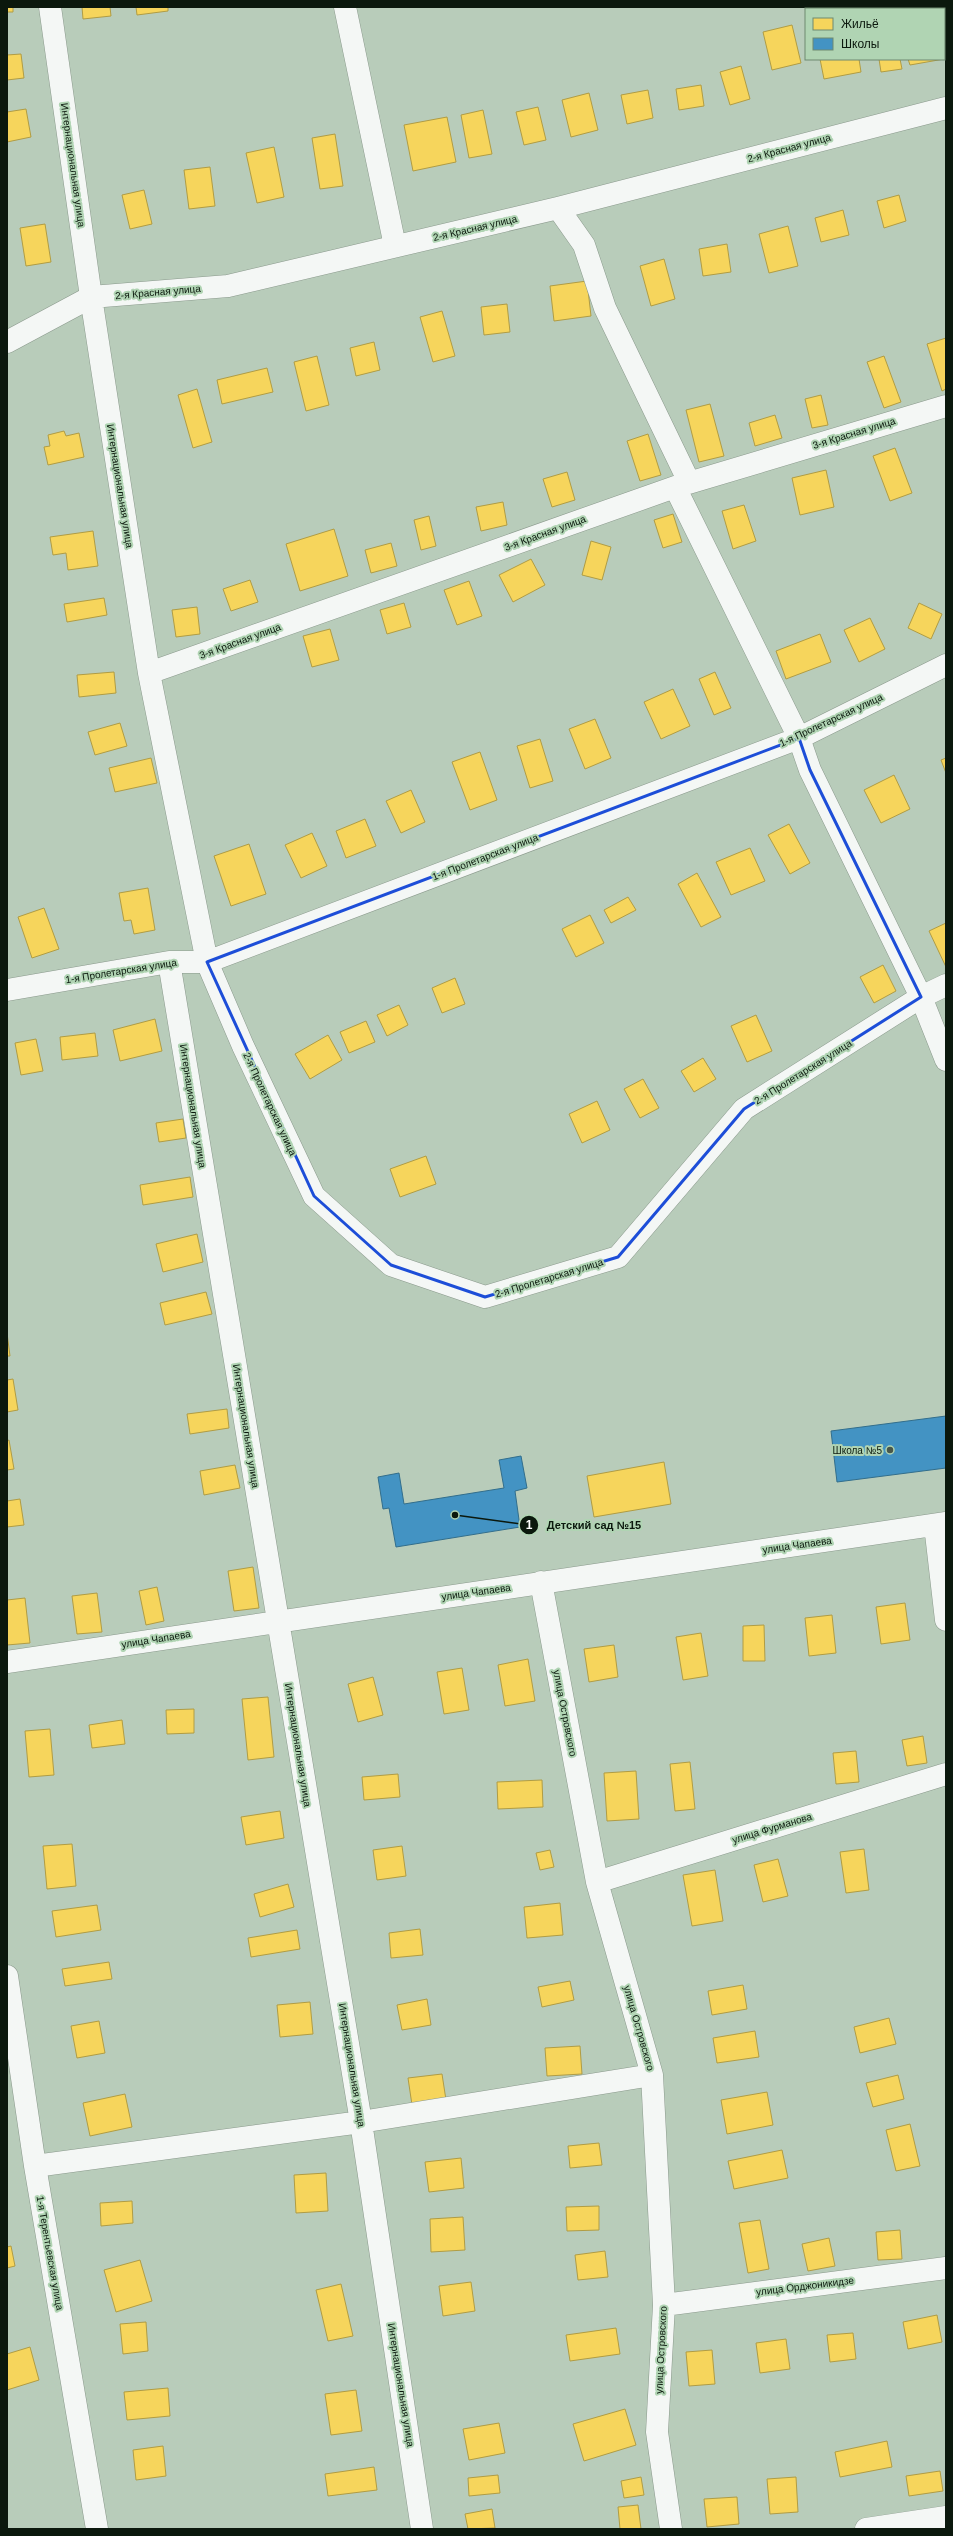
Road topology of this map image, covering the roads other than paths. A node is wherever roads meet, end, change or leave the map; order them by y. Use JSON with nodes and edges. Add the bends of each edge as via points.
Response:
{"nodes":[{"id":1,"x":50,"y":7,"type":"edge"},
{"id":2,"x":345,"y":7,"type":"edge"},
{"id":3,"x":946,"y":108,"type":"edge"},
{"id":4,"x":558,"y":208,"type":"junction"},
{"id":5,"x":395,"y":246,"type":"junction"},
{"id":6,"x":91,"y":297,"type":"junction"},
{"id":7,"x":7,"y":342,"type":"edge"},
{"id":8,"x":946,"y":406,"type":"edge"},
{"id":9,"x":682,"y":484,"type":"junction"},
{"id":10,"x":946,"y":665,"type":"edge"},
{"id":11,"x":149,"y":673,"type":"junction"},
{"id":12,"x":799,"y":738,"type":"junction"},
{"id":13,"x":169,"y":962,"type":"junction"},
{"id":14,"x":207,"y":962,"type":"junction"},
{"id":15,"x":946,"y":985,"type":"edge"},
{"id":16,"x":7,"y":990,"type":"edge"},
{"id":17,"x":921,"y":997,"type":"junction"},
{"id":18,"x":946,"y":1060,"type":"edge"},
{"id":19,"x":940,"y":1524,"type":"edge"},
{"id":20,"x":540,"y":1582,"type":"junction"},
{"id":21,"x":946,"y":1620,"type":"edge"},
{"id":22,"x":278,"y":1621,"type":"junction"},
{"id":23,"x":7,"y":1662,"type":"edge"},
{"id":24,"x":946,"y":1774,"type":"edge"},
{"id":25,"x":597,"y":1882,"type":"junction"},
{"id":26,"x":7,"y":1976,"type":"edge"},
{"id":27,"x":652,"y":2075,"type":"junction"},
{"id":28,"x":361,"y":2122,"type":"junction"},
{"id":29,"x":35,"y":2166,"type":"junction"},
{"id":30,"x":946,"y":2268,"type":"edge"},
{"id":31,"x":664,"y":2304,"type":"junction"},
{"id":32,"x":946,"y":2517,"type":"edge"},
{"id":33,"x":97,"y":2529,"type":"edge"},
{"id":34,"x":422,"y":2529,"type":"edge"},
{"id":35,"x":670,"y":2529,"type":"edge"},
{"id":36,"x":866,"y":2529,"type":"edge"}],
"edges":[{"from":1,"to":6,"type":"street","name":"Интернациональная улица"},
{"from":2,"to":5,"type":"street"},
{"from":3,"to":4,"type":"street","name":"2-я Красная улица"},
{"from":4,"to":5,"type":"street","name":"2-я Красная улица"},
{"from":4,"to":9,"type":"street","via":[[584,245],[605,308]]},
{"from":5,"to":6,"type":"street","name":"2-я Красная улица","via":[[228,286]]},
{"from":6,"to":7,"type":"street","name":"2-я Красная улица"},
{"from":6,"to":11,"type":"street","name":"Интернациональная улица"},
{"from":8,"to":9,"type":"street","name":"3-я Красная улица"},
{"from":9,"to":11,"type":"street","name":"3-я Красная улица"},
{"from":9,"to":12,"type":"street"},
{"from":10,"to":12,"type":"street","name":"1-я Пролетарская улица"},
{"from":11,"to":14,"type":"street","name":"Интернациональная улица"},
{"from":12,"to":14,"type":"street","name":"1-я Пролетарская улица"},
{"from":12,"to":17,"type":"street","via":[[810,770]]},
{"from":13,"to":14,"type":"street","name":"1-я Пролетарская улица"},
{"from":13,"to":16,"type":"street","name":"1-я Пролетарская улица"},
{"from":13,"to":22,"type":"street","name":"Интернациональная улица"},
{"from":14,"to":17,"type":"street","name":"2-я Пролетарская улица","via":[[243,1046],[314,1196],[391,1265],[485,1297],[618,1257],[744,1109]]},
{"from":15,"to":17,"type":"street","name":"2-я Пролетарская улица"},
{"from":17,"to":18,"type":"street"},
{"from":19,"to":20,"type":"street","name":"улица Чапаева"},
{"from":19,"to":21,"type":"street"},
{"from":20,"to":22,"type":"street","name":"улица Чапаева"},
{"from":20,"to":25,"type":"street","name":"улица Островского"},
{"from":22,"to":23,"type":"street","name":"улица Чапаева"},
{"from":22,"to":28,"type":"street","name":"Интернациональная улица"},
{"from":24,"to":25,"type":"street","name":"улица Фурманова"},
{"from":25,"to":27,"type":"street","name":"улица Островского"},
{"from":26,"to":29,"type":"street","name":"1-я Терентьевская улица"},
{"from":27,"to":28,"type":"street"},
{"from":27,"to":31,"type":"street","name":"улица Островского"},
{"from":28,"to":29,"type":"street"},
{"from":28,"to":34,"type":"street","name":"Интернациональная улица"},
{"from":29,"to":33,"type":"street","name":"1-я Терентьевская улица"},
{"from":30,"to":31,"type":"street","name":"улица Орджоникидзе"},
{"from":31,"to":35,"type":"street","name":"улица Островского","via":[[657,2432]]},
{"from":32,"to":36,"type":"street"}]}
